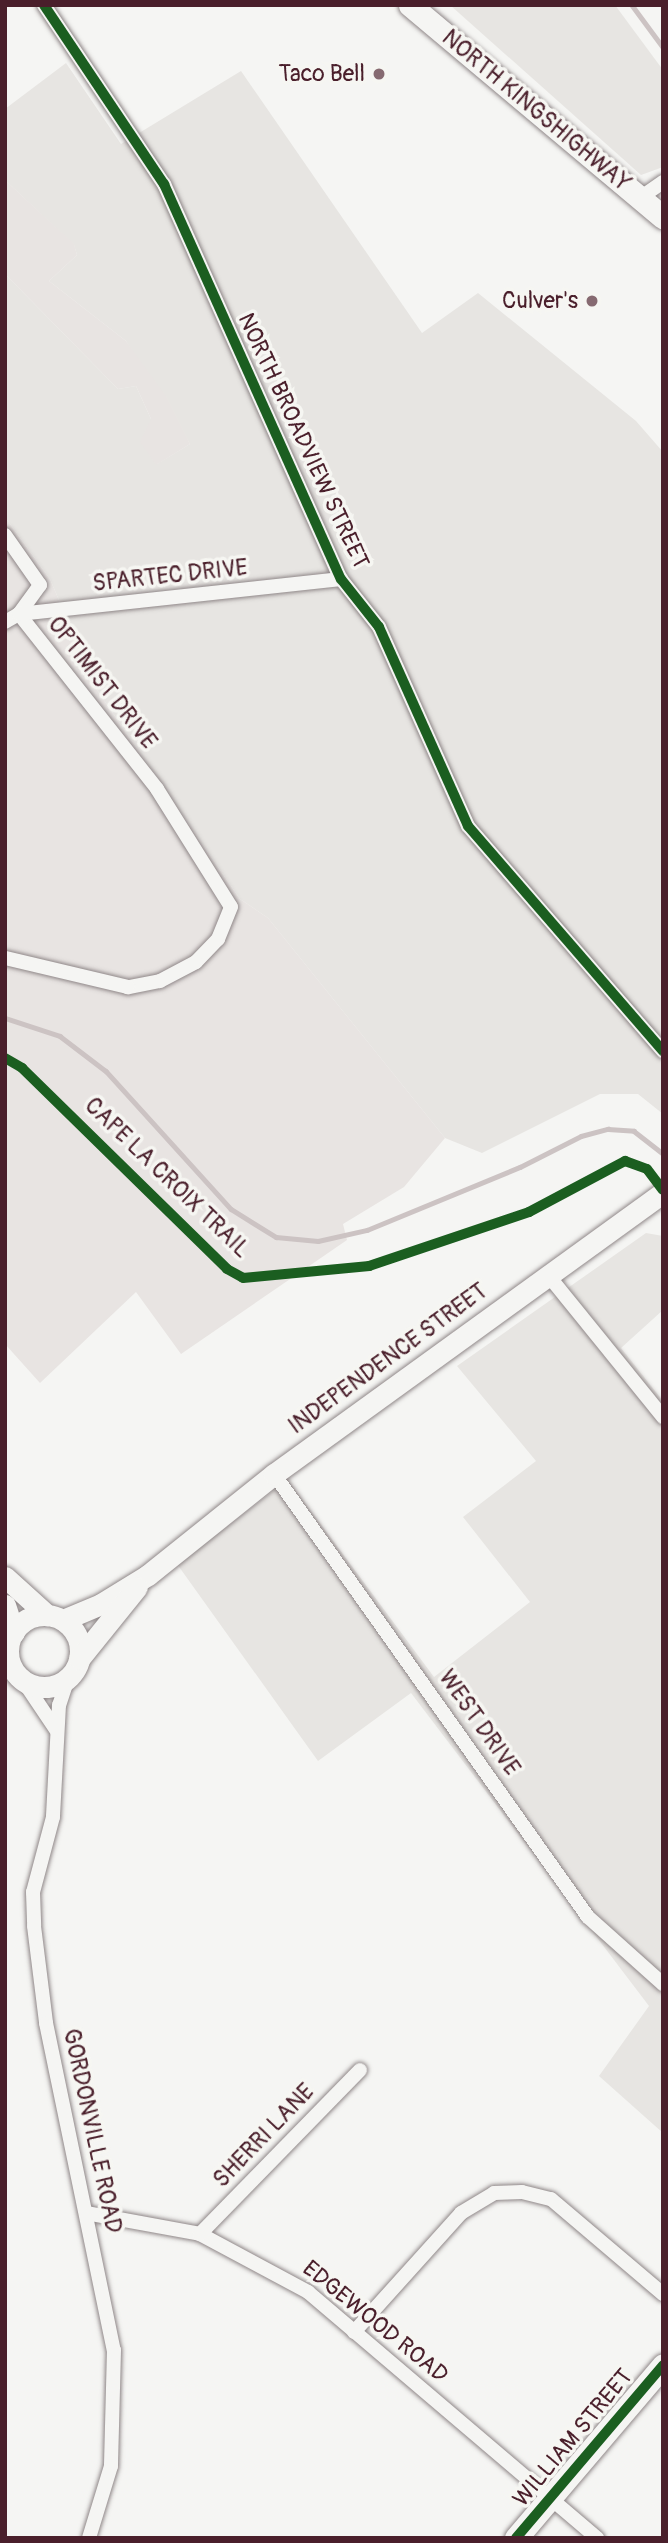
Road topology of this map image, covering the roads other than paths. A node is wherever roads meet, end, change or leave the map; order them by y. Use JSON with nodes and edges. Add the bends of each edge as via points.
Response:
{"nodes":[{"id":1,"x":44,"y":5,"type":"edge"},
{"id":2,"x":410,"y":5,"type":"edge"},
{"id":3,"x":663,"y":182,"type":"edge"},
{"id":4,"x":640,"y":198,"type":"junction"},
{"id":5,"x":663,"y":217,"type":"edge"},
{"id":6,"x":5,"y":535,"type":"edge"},
{"id":7,"x":341,"y":579,"type":"junction"},
{"id":8,"x":19,"y":614,"type":"junction"},
{"id":9,"x":5,"y":622,"type":"edge"},
{"id":10,"x":5,"y":958,"type":"edge"},
{"id":11,"x":663,"y":1051,"type":"edge"},
{"id":12,"x":661,"y":1194,"type":"edge"},
{"id":13,"x":548,"y":1275,"type":"junction"},
{"id":14,"x":663,"y":1417,"type":"edge"},
{"id":15,"x":274,"y":1474,"type":"junction"},
{"id":16,"x":148,"y":1575,"type":"junction"},
{"id":17,"x":5,"y":1577,"type":"edge"},
{"id":18,"x":5,"y":1605,"type":"edge"},
{"id":19,"x":55,"y":1618,"type":"junction"},
{"id":20,"x":10,"y":1639,"type":"edge"},
{"id":21,"x":79,"y":1659,"type":"junction"},
{"id":22,"x":15,"y":1676,"type":"edge"},
{"id":23,"x":68,"y":1678,"type":"junction"},
{"id":24,"x":58,"y":1732,"type":"junction"},
{"id":25,"x":663,"y":1984,"type":"edge"},
{"id":26,"x":360,"y":2070,"type":"dead end"},
{"id":27,"x":86,"y":2213,"type":"junction"},
{"id":28,"x":200,"y":2234,"type":"junction"},
{"id":29,"x":663,"y":2294,"type":"edge"},
{"id":30,"x":354,"y":2332,"type":"junction"},
{"id":31,"x":663,"y":2365,"type":"edge"},
{"id":32,"x":550,"y":2497,"type":"junction"},
{"id":33,"x":89,"y":2538,"type":"edge"},
{"id":34,"x":516,"y":2538,"type":"edge"},
{"id":35,"x":597,"y":2538,"type":"edge"}],
"edges":[{"from":1,"to":7,"type":"street","name":"NORTH BROADVIEW STREET","via":[[164,184]]},
{"from":2,"to":4,"type":"main road","name":"NORTH KINGSHIGHWAY"},
{"from":3,"to":4,"type":"street"},
{"from":4,"to":5,"type":"main road","name":"NORTH KINGSHIGHWAY"},
{"from":6,"to":8,"type":"street","name":"OPTIMIST DRIVE","via":[[40,585]]},
{"from":7,"to":8,"type":"street","name":"SPARTEC DRIVE"},
{"from":7,"to":11,"type":"street","name":"NORTH BROADVIEW STREET","via":[[379,627],[468,827]]},
{"from":8,"to":9,"type":"street","name":"SPARTEC DRIVE"},
{"from":8,"to":10,"type":"street","name":"OPTIMIST DRIVE","via":[[157,789],[231,907],[218,939],[196,962],[160,981],[128,987]]},
{"from":12,"to":13,"type":"street","name":"INDEPENDENCE STREET"},
{"from":13,"to":14,"type":"street"},
{"from":13,"to":15,"type":"street","name":"INDEPENDENCE STREET"},
{"from":15,"to":16,"type":"street","name":"INDEPENDENCE STREET"},
{"from":15,"to":25,"type":"street","name":"WEST DRIVE","via":[[589,1917]]},
{"from":16,"to":19,"type":"street","name":"INDEPENDENCE STREET","via":[[101,1604]]},
{"from":16,"to":21,"type":"street","name":"INDEPENDENCE STREET"},
{"from":17,"to":19,"type":"street"},
{"from":18,"to":20,"type":"street"},
{"from":19,"to":20,"type":"street","via":[[24,1621]]},
{"from":19,"to":21,"type":"street","via":[[75,1632]]},
{"from":20,"to":22,"type":"street"},
{"from":21,"to":23,"type":"street"},
{"from":22,"to":23,"type":"street","via":[[51,1686]]},
{"from":22,"to":24,"type":"street"},
{"from":23,"to":24,"type":"street","name":"GORDONVILLE ROAD","via":[[59,1705]]},
{"from":24,"to":27,"type":"street","name":"GORDONVILLE ROAD","via":[[53,1817],[33,1892],[34,1926],[46,2023]]},
{"from":26,"to":28,"type":"street","name":"SHERRI LANE"},
{"from":27,"to":28,"type":"street","name":"EDGEWOOD ROAD"},
{"from":27,"to":33,"type":"street","name":"GORDONVILLE ROAD","via":[[114,2350],[116,2396],[111,2466]]},
{"from":28,"to":30,"type":"street","name":"EDGEWOOD ROAD","via":[[308,2292]]},
{"from":29,"to":30,"type":"street","via":[[551,2199],[522,2192],[494,2193],[461,2213]]},
{"from":30,"to":32,"type":"street","name":"EDGEWOOD ROAD"},
{"from":31,"to":32,"type":"main road","name":"WILLIAM STREET"},
{"from":32,"to":34,"type":"main road","name":"WILLIAM STREET"},
{"from":32,"to":35,"type":"street","name":"EDGEWOOD ROAD"}]}
